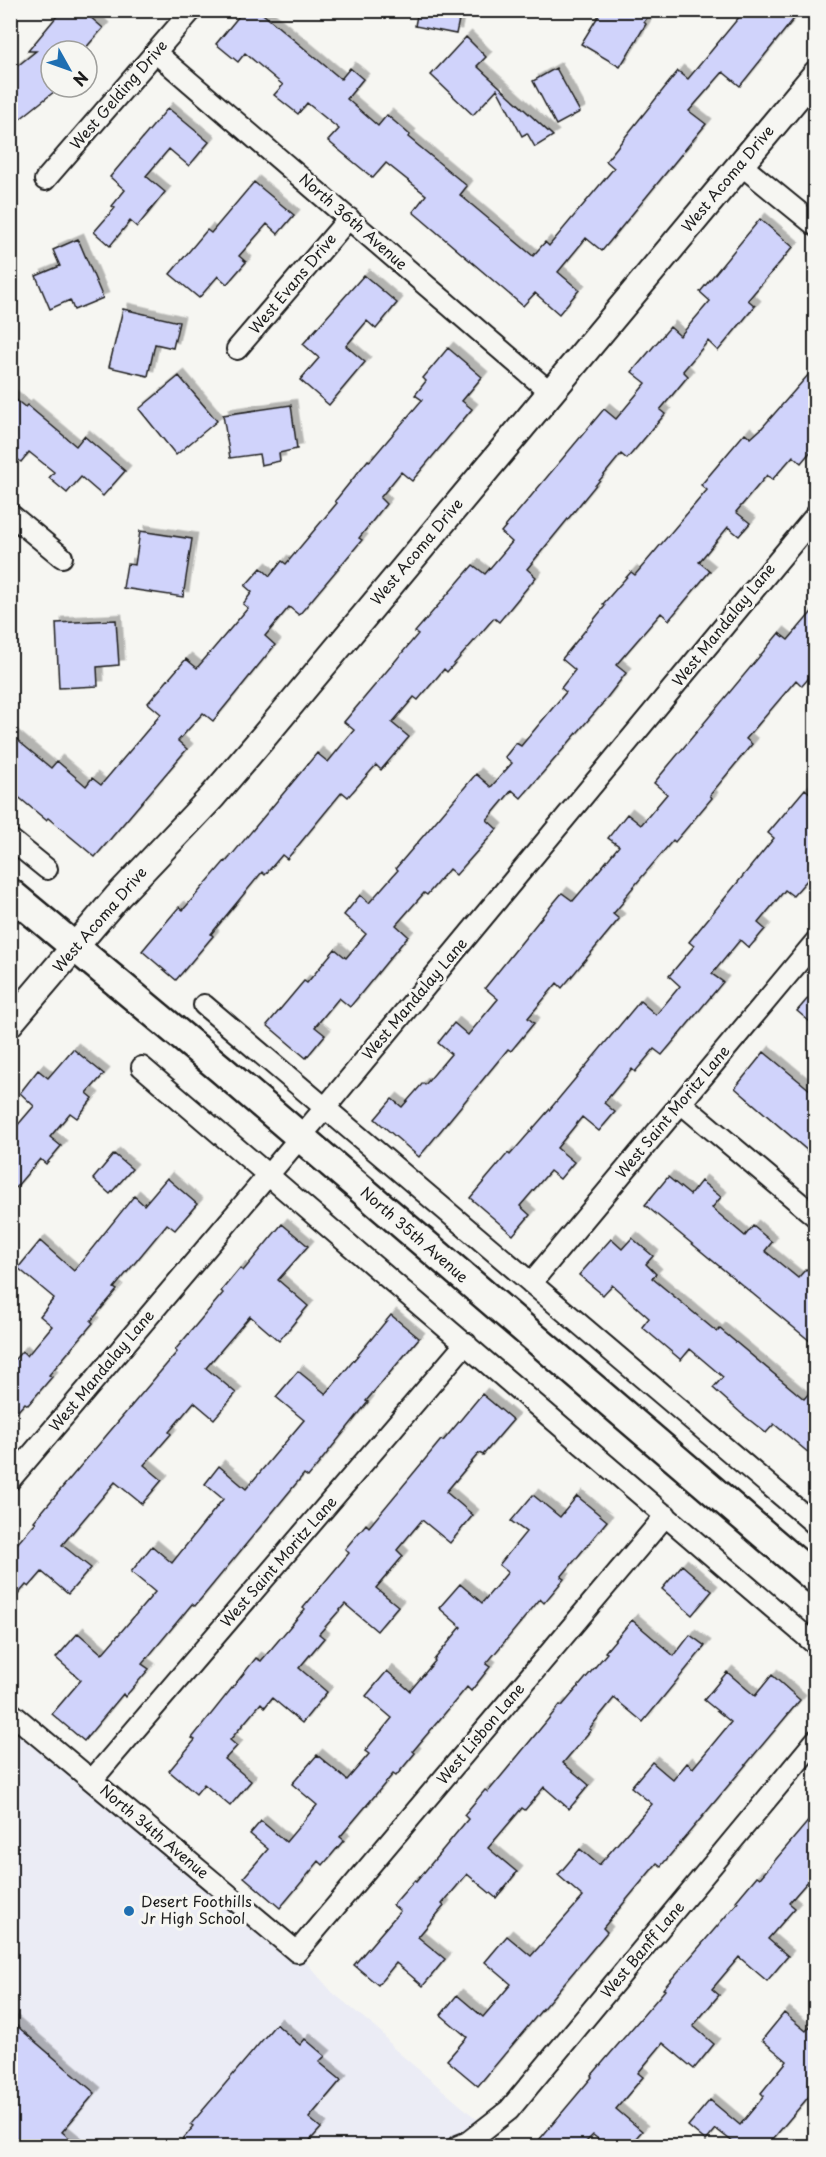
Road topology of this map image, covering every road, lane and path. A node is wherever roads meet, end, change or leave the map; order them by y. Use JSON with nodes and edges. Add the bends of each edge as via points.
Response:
{"nodes":[{"id":1,"x":192,"y":10,"type":"edge"},
{"id":2,"x":156,"y":53,"type":"junction"},
{"id":3,"x":816,"y":74,"type":"edge"},
{"id":4,"x":740,"y":164,"type":"junction"},
{"id":5,"x":45,"y":180,"type":"dead end"},
{"id":6,"x":349,"y":218,"type":"junction"},
{"id":7,"x":816,"y":226,"type":"edge"},
{"id":8,"x":237,"y":349,"type":"dead end"},
{"id":9,"x":550,"y":392,"type":"junction"},
{"id":10,"x":10,"y":514,"type":"edge"},
{"id":11,"x":816,"y":515,"type":"edge"},
{"id":12,"x":62,"y":557,"type":"dead end"},
{"id":13,"x":10,"y":838,"type":"edge"},
{"id":14,"x":47,"y":869,"type":"dead end"},
{"id":15,"x":10,"y":893,"type":"edge"},
{"id":16,"x":816,"y":942,"type":"edge"},
{"id":17,"x":74,"y":947,"type":"junction"},
{"id":18,"x":204,"y":1005,"type":"dead end"},
{"id":19,"x":10,"y":1023,"type":"edge"},
{"id":20,"x":142,"y":1067,"type":"dead end"},
{"id":21,"x":681,"y":1103,"type":"junction"},
{"id":22,"x":325,"y":1108,"type":"junction"},
{"id":23,"x":300,"y":1137,"type":"junction"},
{"id":24,"x":268,"y":1176,"type":"junction"},
{"id":25,"x":816,"y":1217,"type":"edge"},
{"id":26,"x":531,"y":1283,"type":"junction"},
{"id":27,"x":466,"y":1343,"type":"junction"},
{"id":28,"x":10,"y":1480,"type":"edge"},
{"id":29,"x":666,"y":1515,"type":"junction"},
{"id":30,"x":816,"y":1526,"type":"edge"},
{"id":31,"x":816,"y":1579,"type":"edge"},
{"id":32,"x":816,"y":1645,"type":"edge"},
{"id":33,"x":10,"y":1712,"type":"edge"},
{"id":34,"x":816,"y":1740,"type":"edge"},
{"id":35,"x":92,"y":1780,"type":"junction"},
{"id":36,"x":297,"y":1952,"type":"joint"},
{"id":37,"x":458,"y":2146,"type":"edge"}],
"edges":[{"from":1,"to":2,"type":"street","name":"West Gelding Drive"},
{"from":2,"to":5,"type":"street","name":"West Gelding Drive"},
{"from":2,"to":6,"type":"street","name":"North 36th Avenue"},
{"from":3,"to":4,"type":"street","name":"West Acoma Drive"},
{"from":4,"to":7,"type":"street"},
{"from":4,"to":9,"type":"street","name":"West Acoma Drive"},
{"from":6,"to":8,"type":"street","name":"West Evans Drive"},
{"from":6,"to":9,"type":"street","name":"North 36th Avenue"},
{"from":9,"to":17,"type":"street","name":"West Acoma Drive","via":[[212,797]]},
{"from":10,"to":12,"type":"street"},
{"from":11,"to":22,"type":"street","name":"West Mandalay Lane"},
{"from":13,"to":14,"type":"street"},
{"from":15,"to":17,"type":"main road","name":"North 35th Avenue"},
{"from":16,"to":21,"type":"street","name":"West Saint Moritz Lane"},
{"from":17,"to":19,"type":"street","name":"West Acoma Drive"},
{"from":17,"to":23,"type":"main road","name":"North 35th Avenue"},
{"from":18,"to":22,"type":"street"},
{"from":20,"to":24,"type":"street"},
{"from":21,"to":25,"type":"street"},
{"from":21,"to":26,"type":"street","name":"West Saint Moritz Lane"},
{"from":22,"to":23,"type":"street","name":"West Mandalay Lane"},
{"from":22,"to":26,"type":"street"},
{"from":23,"to":24,"type":"street","name":"West Mandalay Lane"},
{"from":23,"to":31,"type":"main road","name":"North 35th Avenue"},
{"from":24,"to":27,"type":"street"},
{"from":24,"to":28,"type":"street","name":"West Mandalay Lane"},
{"from":26,"to":30,"type":"street"},
{"from":27,"to":29,"type":"street"},
{"from":27,"to":35,"type":"street","name":"West Saint Moritz Lane"},
{"from":29,"to":32,"type":"street"},
{"from":29,"to":36,"type":"street","name":"West Lisbon Lane"},
{"from":33,"to":35,"type":"street","name":"North 34th Avenue"},
{"from":34,"to":37,"type":"street","name":"West Banff Lane","via":[[509,2110]]},
{"from":35,"to":36,"type":"street","name":"North 34th Avenue"}]}
